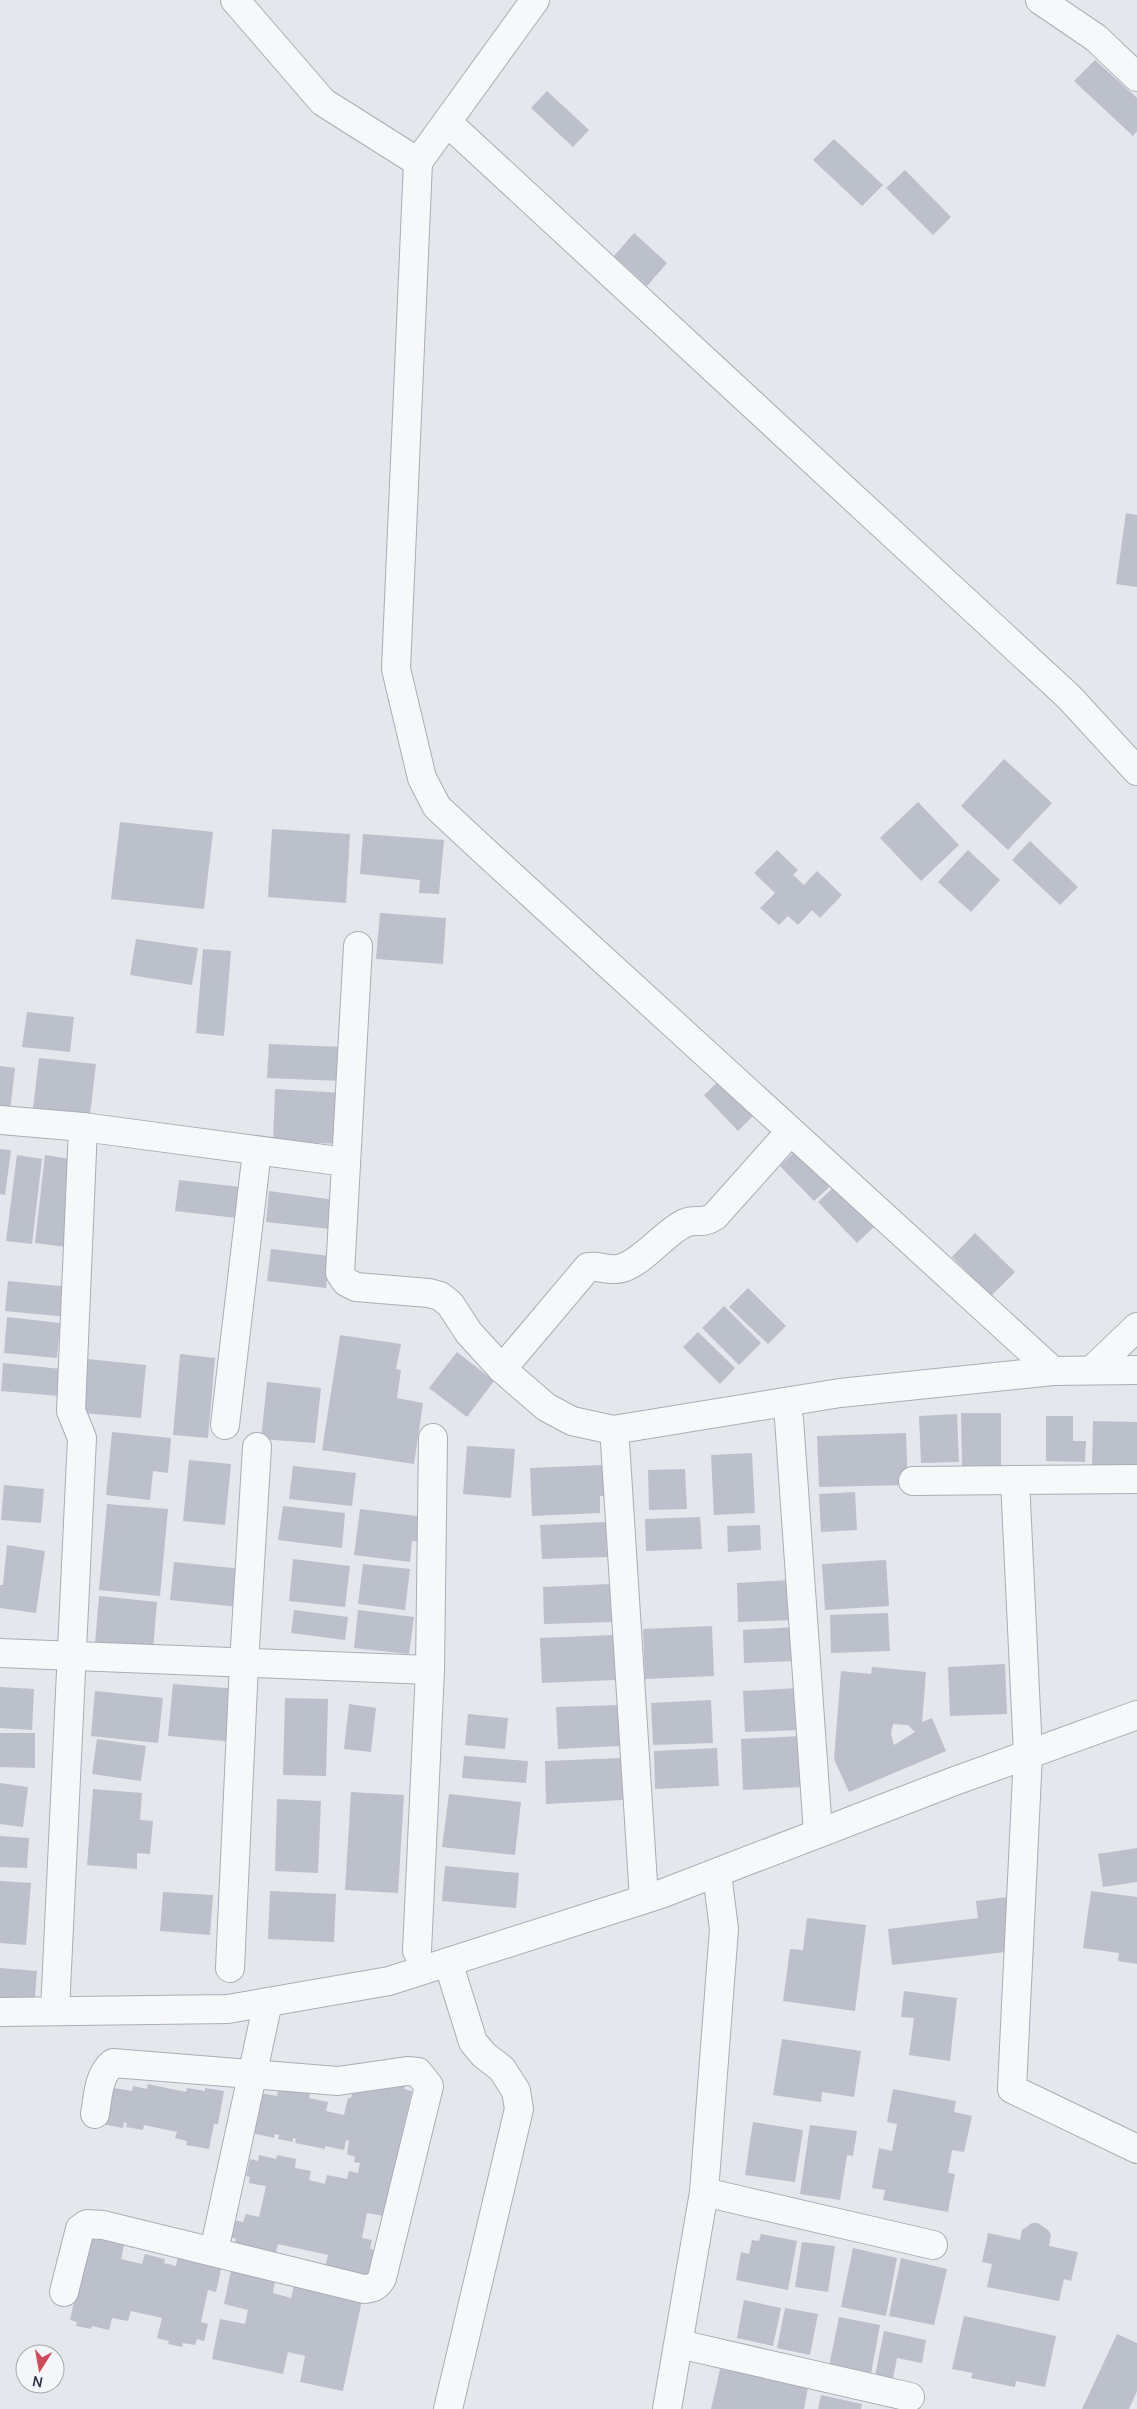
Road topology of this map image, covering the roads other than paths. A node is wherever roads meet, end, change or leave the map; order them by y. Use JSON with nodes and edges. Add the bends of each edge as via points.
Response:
{"nodes":[{"id":1,"x":235,"y":0,"type":"edge"},
{"id":2,"x":535,"y":0,"type":"edge"},
{"id":3,"x":1040,"y":0,"type":"edge"},
{"id":4,"x":1137,"y":77,"type":"edge"},
{"id":5,"x":447,"y":122,"type":"junction"},
{"id":6,"x":418,"y":162,"type":"junction"},
{"id":7,"x":1137,"y":771,"type":"edge"},
{"id":8,"x":358,"y":946,"type":"dead end"},
{"id":9,"x":0,"y":1120,"type":"edge"},
{"id":10,"x":83,"y":1127,"type":"junction"},
{"id":11,"x":790,"y":1132,"type":"junction"},
{"id":12,"x":257,"y":1151,"type":"junction"},
{"id":13,"x":346,"y":1162,"type":"junction"},
{"id":14,"x":1137,"y":1327,"type":"edge"},
{"id":15,"x":502,"y":1369,"type":"junction"},
{"id":16,"x":1092,"y":1369,"type":"junction"},
{"id":17,"x":1137,"y":1370,"type":"edge"},
{"id":18,"x":1053,"y":1371,"type":"junction"},
{"id":19,"x":789,"y":1419,"type":"dead end"},
{"id":20,"x":225,"y":1425,"type":"dead end"},
{"id":21,"x":433,"y":1438,"type":"dead end"},
{"id":22,"x":615,"y":1442,"type":"dead end"},
{"id":23,"x":257,"y":1447,"type":"dead end"},
{"id":24,"x":1015,"y":1480,"type":"junction"},
{"id":25,"x":1137,"y":1480,"type":"edge"},
{"id":26,"x":914,"y":1481,"type":"dead end"},
{"id":27,"x":0,"y":1652,"type":"edge"},
{"id":28,"x":72,"y":1656,"type":"junction"},
{"id":29,"x":244,"y":1664,"type":"junction"},
{"id":30,"x":430,"y":1670,"type":"junction"},
{"id":31,"x":1137,"y":1715,"type":"edge"},
{"id":32,"x":1028,"y":1754,"type":"junction"},
{"id":33,"x":818,"y":1833,"type":"junction"},
{"id":34,"x":717,"y":1874,"type":"junction"},
{"id":35,"x":644,"y":1899,"type":"junction"},
{"id":36,"x":418,"y":1951,"type":"dead end"},
{"id":37,"x":448,"y":1962,"type":"junction"},
{"id":38,"x":230,"y":1968,"type":"dead end"},
{"id":39,"x":268,"y":2002,"type":"junction"},
{"id":40,"x":55,"y":2011,"type":"junction"},
{"id":41,"x":0,"y":2012,"type":"edge"},
{"id":42,"x":254,"y":2074,"type":"junction"},
{"id":43,"x":95,"y":2114,"type":"dead end"},
{"id":44,"x":1137,"y":2149,"type":"edge"},
{"id":45,"x":704,"y":2192,"type":"junction"},
{"id":46,"x":933,"y":2245,"type":"dead end"},
{"id":47,"x":214,"y":2251,"type":"junction"},
{"id":48,"x":64,"y":2292,"type":"dead end"},
{"id":49,"x":679,"y":2344,"type":"junction"},
{"id":50,"x":910,"y":2397,"type":"dead end"},
{"id":51,"x":448,"y":2409,"type":"edge"},
{"id":52,"x":667,"y":2409,"type":"edge"}],
"edges":[{"from":1,"to":6,"type":"street","via":[[323,102]]},
{"from":2,"to":5,"type":"street"},
{"from":3,"to":4,"type":"street","via":[[1096,38]]},
{"from":5,"to":6,"type":"street"},
{"from":5,"to":7,"type":"street","via":[[1069,697]]},
{"from":6,"to":11,"type":"street","via":[[396,669],[422,778],[444,814]]},
{"from":8,"to":13,"type":"street"},
{"from":9,"to":10,"type":"street"},
{"from":10,"to":12,"type":"street"},
{"from":10,"to":28,"type":"street","via":[[71,1411],[82,1438]]},
{"from":11,"to":15,"type":"street","via":[[707,1222],[686,1223],[625,1268],[588,1267]]},
{"from":11,"to":18,"type":"street"},
{"from":12,"to":13,"type":"street"},
{"from":12,"to":20,"type":"street"},
{"from":13,"to":15,"type":"street","via":[[340,1273],[346,1282],[356,1287],[440,1296]]},
{"from":14,"to":16,"type":"street"},
{"from":15,"to":18,"type":"street","via":[[546,1407],[572,1421],[613,1430],[840,1393]]},
{"from":16,"to":17,"type":"street"},
{"from":16,"to":18,"type":"street"},
{"from":19,"to":33,"type":"street"},
{"from":21,"to":30,"type":"street"},
{"from":22,"to":35,"type":"street"},
{"from":23,"to":29,"type":"street"},
{"from":24,"to":25,"type":"street"},
{"from":24,"to":26,"type":"street"},
{"from":24,"to":32,"type":"street"},
{"from":27,"to":28,"type":"street"},
{"from":28,"to":29,"type":"street"},
{"from":28,"to":40,"type":"street"},
{"from":29,"to":30,"type":"street"},
{"from":29,"to":38,"type":"street"},
{"from":30,"to":36,"type":"street"},
{"from":31,"to":32,"type":"street"},
{"from":32,"to":33,"type":"street"},
{"from":32,"to":44,"type":"street","via":[[1012,2089]]},
{"from":33,"to":34,"type":"street"},
{"from":34,"to":35,"type":"street"},
{"from":34,"to":45,"type":"street","via":[[724,1929]]},
{"from":35,"to":37,"type":"street"},
{"from":37,"to":39,"type":"street","via":[[389,1981]]},
{"from":37,"to":51,"type":"street","via":[[473,2042],[502,2069],[516,2091],[519,2109]]},
{"from":39,"to":40,"type":"street","via":[[228,2009]]},
{"from":39,"to":42,"type":"street"},
{"from":40,"to":41,"type":"street"},
{"from":42,"to":43,"type":"street","via":[[113,2063],[102,2078]]},
{"from":42,"to":47,"type":"street"},
{"from":42,"to":47,"type":"street","via":[[338,2081],[407,2071],[418,2072],[429,2086],[378,2285],[364,2289]]},
{"from":45,"to":46,"type":"street"},
{"from":45,"to":49,"type":"street"},
{"from":47,"to":48,"type":"street","via":[[87,2224],[80,2229]]},
{"from":49,"to":50,"type":"street"},
{"from":49,"to":52,"type":"street"}]}
